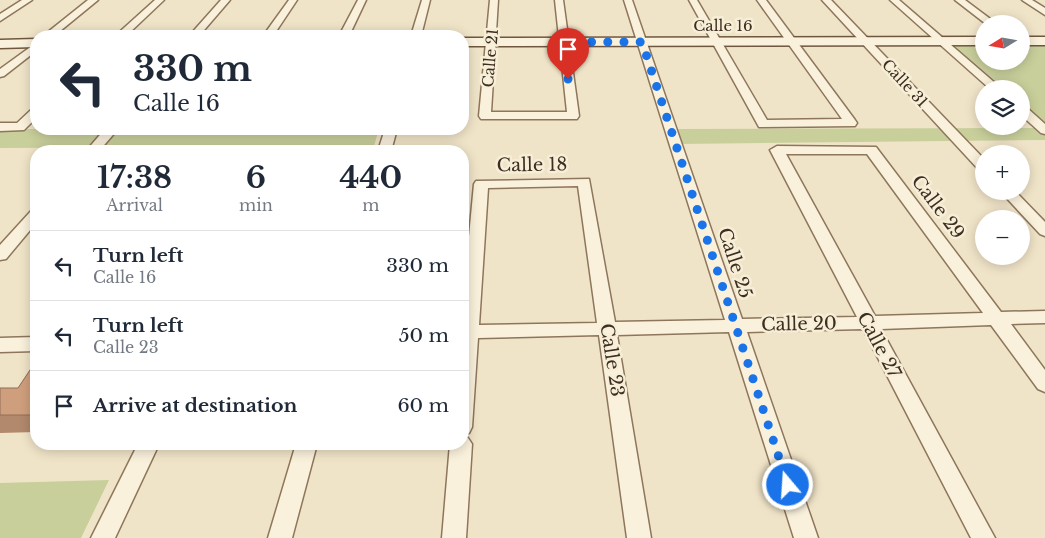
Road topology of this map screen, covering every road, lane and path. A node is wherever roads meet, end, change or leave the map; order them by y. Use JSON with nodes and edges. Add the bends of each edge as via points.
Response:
{"nodes":[{"id":1,"x":28,"y":0,"type":"edge"},
{"id":2,"x":94,"y":0,"type":"edge"},
{"id":3,"x":160,"y":0,"type":"edge"},
{"id":4,"x":226,"y":0,"type":"edge"},
{"id":5,"x":294,"y":0,"type":"edge"},
{"id":6,"x":362,"y":0,"type":"edge"},
{"id":7,"x":426,"y":0,"type":"edge"},
{"id":8,"x":494,"y":0,"type":"edge"},
{"id":9,"x":559,"y":0,"type":"edge"},
{"id":10,"x":628,"y":0,"type":"edge"},
{"id":11,"x":693,"y":0,"type":"edge"},
{"id":12,"x":761,"y":0,"type":"edge"},
{"id":13,"x":826,"y":0,"type":"edge"},
{"id":14,"x":894,"y":0,"type":"edge"},
{"id":15,"x":959,"y":0,"type":"edge"},
{"id":16,"x":1026,"y":0,"type":"edge"},
{"id":17,"x":1045,"y":12,"type":"edge"},
{"id":18,"x":980,"y":15,"type":"edge"},
{"id":19,"x":0,"y":18,"type":"edge"},
{"id":20,"x":56,"y":30,"type":"edge"},
{"id":21,"x":127,"y":30,"type":"edge"},
{"id":22,"x":199,"y":30,"type":"edge"},
{"id":23,"x":272,"y":30,"type":"edge"},
{"id":24,"x":347,"y":30,"type":"edge"},
{"id":25,"x":418,"y":30,"type":"edge"},
{"id":26,"x":865,"y":41,"type":"junction"},
{"id":27,"x":941,"y":41,"type":"junction"},
{"id":28,"x":975,"y":41,"type":"edge"},
{"id":29,"x":1030,"y":41,"type":"edge"},
{"id":30,"x":1045,"y":41,"type":"edge"},
{"id":31,"x":469,"y":42,"type":"edge"},
{"id":32,"x":491,"y":42,"type":"junction"},
{"id":33,"x":564,"y":42,"type":"junction"},
{"id":34,"x":642,"y":42,"type":"junction"},
{"id":35,"x":718,"y":42,"type":"junction"},
{"id":36,"x":791,"y":42,"type":"junction"},
{"id":37,"x":0,"y":44,"type":"edge"},
{"id":38,"x":30,"y":44,"type":"edge"},
{"id":39,"x":30,"y":49,"type":"edge"},
{"id":40,"x":0,"y":74,"type":"edge"},
{"id":41,"x":986,"y":80,"type":"edge"},
{"id":42,"x":485,"y":116,"type":"joint"},
{"id":43,"x":1030,"y":117,"type":"edge"},
{"id":44,"x":30,"y":118,"type":"edge"},
{"id":45,"x":0,"y":127,"type":"edge"},
{"id":46,"x":1045,"y":130,"type":"edge"},
{"id":47,"x":107,"y":135,"type":"edge"},
{"id":48,"x":97,"y":145,"type":"edge"},
{"id":49,"x":777,"y":150,"type":"joint"},
{"id":50,"x":975,"y":157,"type":"edge"},
{"id":51,"x":584,"y":182,"type":"joint"},
{"id":52,"x":1015,"y":200,"type":"edge"},
{"id":53,"x":30,"y":221,"type":"edge"},
{"id":54,"x":1045,"y":232,"type":"edge"},
{"id":55,"x":0,"y":255,"type":"edge"},
{"id":56,"x":469,"y":302,"type":"edge"},
{"id":57,"x":1045,"y":317,"type":"edge"},
{"id":58,"x":996,"y":318,"type":"junction"},
{"id":59,"x":868,"y":323,"type":"junction"},
{"id":60,"x":734,"y":325,"type":"junction"},
{"id":61,"x":607,"y":328,"type":"junction"},
{"id":62,"x":469,"y":332,"type":"edge"},
{"id":63,"x":30,"y":344,"type":"edge"},
{"id":64,"x":0,"y":345,"type":"edge"},
{"id":65,"x":1045,"y":384,"type":"edge"},
{"id":66,"x":145,"y":450,"type":"edge"},
{"id":67,"x":304,"y":450,"type":"edge"},
{"id":68,"x":461,"y":450,"type":"edge"},
{"id":69,"x":103,"y":538,"type":"edge"},
{"id":70,"x":280,"y":538,"type":"edge"},
{"id":71,"x":454,"y":538,"type":"edge"},
{"id":72,"x":640,"y":538,"type":"edge"},
{"id":73,"x":806,"y":538,"type":"edge"},
{"id":74,"x":983,"y":538,"type":"edge"}],
"edges":[{"from":1,"to":19,"type":"street"},
{"from":2,"to":20,"type":"street"},
{"from":3,"to":21,"type":"street"},
{"from":4,"to":22,"type":"street"},
{"from":5,"to":23,"type":"street"},
{"from":6,"to":24,"type":"street"},
{"from":7,"to":25,"type":"street"},
{"from":8,"to":32,"type":"street","name":"Calle 21"},
{"from":9,"to":33,"type":"street"},
{"from":10,"to":34,"type":"street","name":"Calle 25"},
{"from":11,"to":35,"type":"street"},
{"from":12,"to":36,"type":"street"},
{"from":13,"to":26,"type":"street","name":"Calle 31"},
{"from":14,"to":27,"type":"street"},
{"from":15,"to":18,"type":"street"},
{"from":16,"to":17,"type":"street"},
{"from":26,"to":27,"type":"street","name":"Calle 16"},
{"from":26,"to":36,"type":"street","name":"Calle 16"},
{"from":26,"to":50,"type":"street","name":"Calle 31"},
{"from":27,"to":28,"type":"street","name":"Calle 16"},
{"from":27,"to":41,"type":"street"},
{"from":29,"to":30,"type":"street"},
{"from":31,"to":32,"type":"street","name":"Calle 16"},
{"from":32,"to":33,"type":"street","name":"Calle 16"},
{"from":32,"to":42,"type":"street","name":"Calle 21"},
{"from":33,"to":34,"type":"street","name":"Calle 16"},
{"from":33,"to":42,"type":"street","via":[[573,116]]},
{"from":34,"to":35,"type":"street","name":"Calle 16"},
{"from":34,"to":60,"type":"street","name":"Calle 25"},
{"from":35,"to":36,"type":"street","name":"Calle 16"},
{"from":35,"to":36,"type":"street","via":[[763,124],[851,123]]},
{"from":37,"to":38,"type":"street"},
{"from":39,"to":40,"type":"street"},
{"from":43,"to":46,"type":"street"},
{"from":44,"to":45,"type":"street","via":[[20,127]]},
{"from":47,"to":48,"type":"street"},
{"from":49,"to":58,"type":"street","name":"Calle 29","via":[[871,150]]},
{"from":49,"to":59,"type":"street","name":"Calle 27"},
{"from":51,"to":56,"type":"street","name":"Calle 18","via":[[481,184]]},
{"from":51,"to":61,"type":"street","name":"Calle 23"},
{"from":52,"to":54,"type":"street"},
{"from":53,"to":55,"type":"street"},
{"from":57,"to":58,"type":"street","name":"Calle 20"},
{"from":58,"to":59,"type":"street","name":"Calle 20"},
{"from":58,"to":65,"type":"street","name":"Calle 29"},
{"from":59,"to":60,"type":"street","name":"Calle 20"},
{"from":59,"to":74,"type":"street","name":"Calle 27"},
{"from":60,"to":61,"type":"street","name":"Calle 20"},
{"from":60,"to":73,"type":"street","name":"Calle 25"},
{"from":61,"to":62,"type":"street","name":"Calle 20"},
{"from":61,"to":72,"type":"street","name":"Calle 23"},
{"from":63,"to":64,"type":"street"},
{"from":66,"to":69,"type":"street"},
{"from":67,"to":70,"type":"street"},
{"from":68,"to":71,"type":"street"}]}
